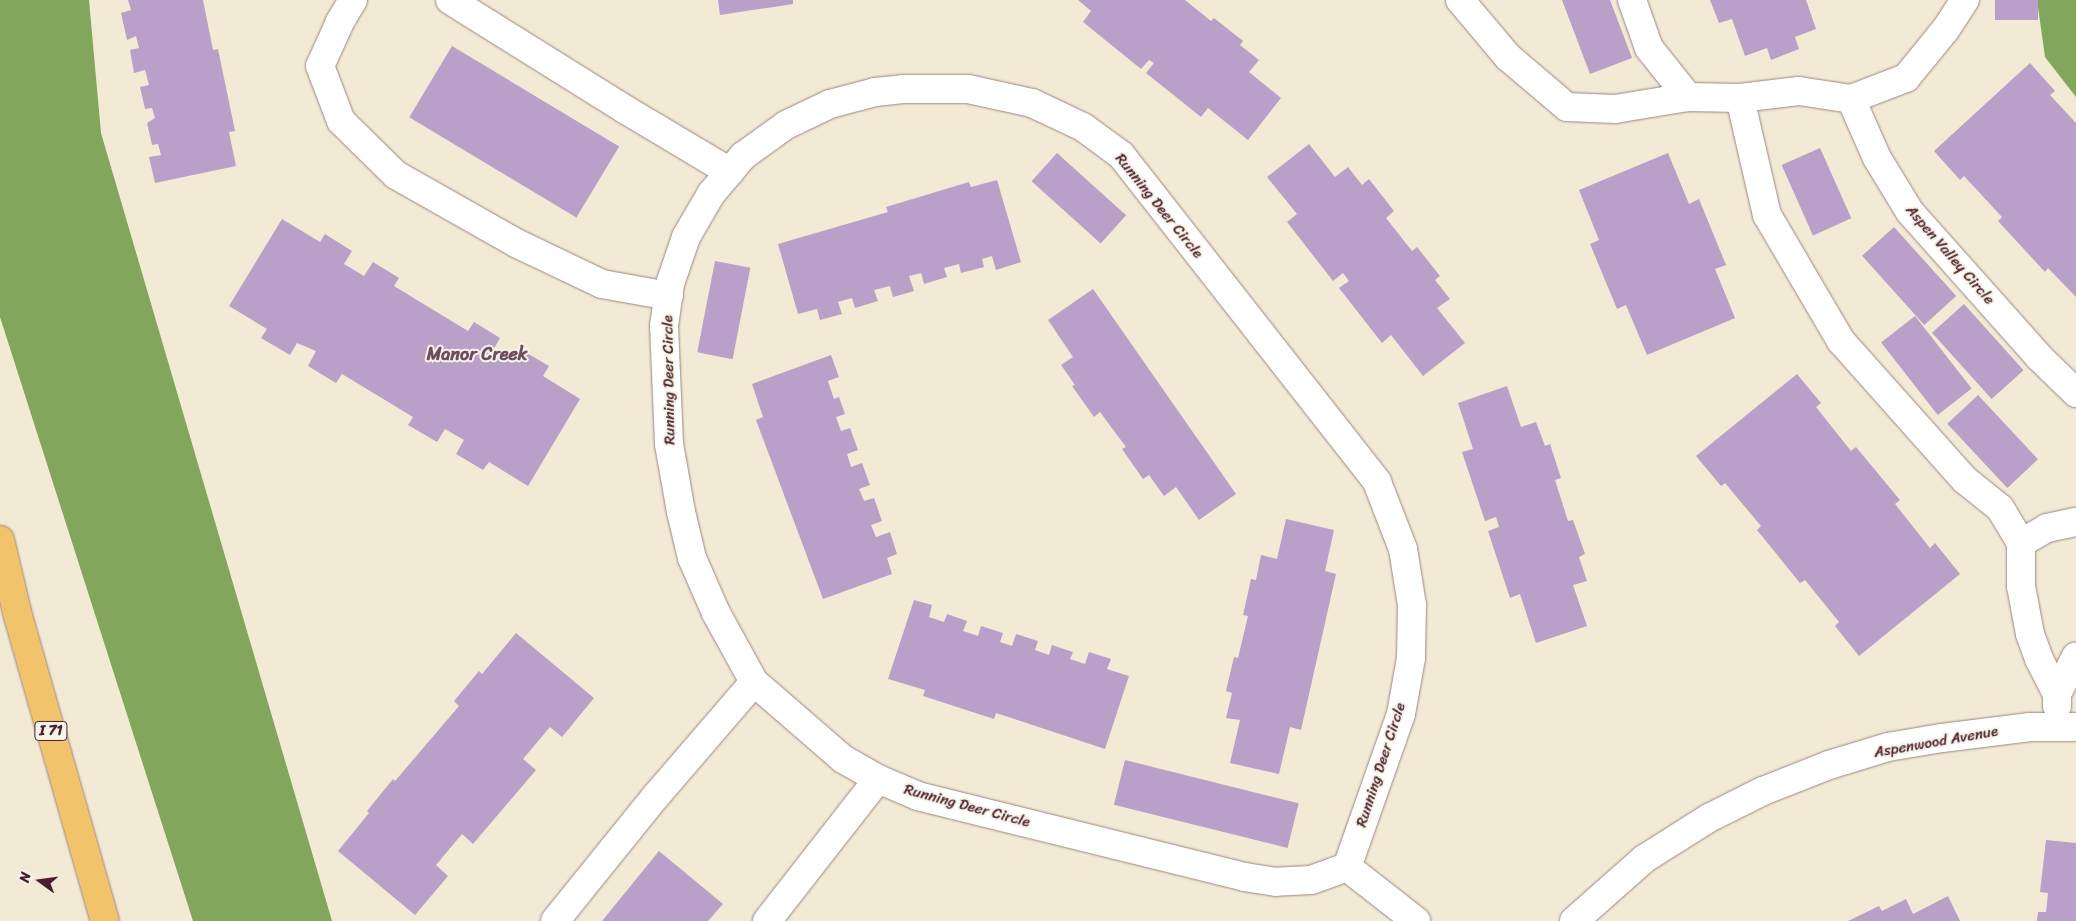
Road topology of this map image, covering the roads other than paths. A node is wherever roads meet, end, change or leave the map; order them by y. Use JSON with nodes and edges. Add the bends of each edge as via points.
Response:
{"nodes":[{"id":1,"x":353,"y":0,"type":"edge"},
{"id":2,"x":450,"y":0,"type":"edge"},
{"id":3,"x":1460,"y":0,"type":"edge"},
{"id":4,"x":1632,"y":0,"type":"edge"},
{"id":5,"x":1965,"y":0,"type":"edge"},
{"id":6,"x":1688,"y":97,"type":"junction"},
{"id":7,"x":1740,"y":98,"type":"junction"},
{"id":8,"x":1851,"y":99,"type":"junction"},
{"id":9,"x":730,"y":172,"type":"junction"},
{"id":10,"x":669,"y":296,"type":"junction"},
{"id":11,"x":2076,"y":393,"type":"edge"},
{"id":12,"x":2076,"y":522,"type":"edge"},
{"id":13,"x":0,"y":540,"type":"edge"},
{"id":14,"x":2021,"y":543,"type":"junction"},
{"id":15,"x":2076,"y":656,"type":"edge"},
{"id":16,"x":754,"y":682,"type":"junction"},
{"id":17,"x":2057,"y":694,"type":"junction"},
{"id":18,"x":2066,"y":726,"type":"edge"},
{"id":19,"x":878,"y":779,"type":"junction"},
{"id":20,"x":1347,"y":867,"type":"junction"},
{"id":21,"x":105,"y":921,"type":"edge"},
{"id":22,"x":555,"y":921,"type":"edge"},
{"id":23,"x":768,"y":921,"type":"edge"},
{"id":24,"x":1416,"y":921,"type":"edge"},
{"id":25,"x":1574,"y":921,"type":"edge"}],
"edges":[{"from":1,"to":10,"type":"street","via":[[320,66],[340,121],[396,174],[516,243],[602,284]]},
{"from":2,"to":9,"type":"street"},
{"from":3,"to":6,"type":"street","via":[[1508,57],[1567,107],[1615,109]]},
{"from":4,"to":6,"type":"street","via":[[1649,48]]},
{"from":5,"to":8,"type":"street","via":[[1906,78]]},
{"from":6,"to":7,"type":"street"},
{"from":7,"to":8,"type":"street","via":[[1799,90]]},
{"from":7,"to":14,"type":"street","via":[[1767,214],[1842,341],[1965,480],[2000,508]]},
{"from":8,"to":11,"type":"street","name":"Aspen Valley Circle","via":[[1877,158],[1910,212],[2039,357]]},
{"from":9,"to":10,"type":"street","name":"Running Deer Circle","via":[[711,194],[686,237]]},
{"from":9,"to":20,"type":"street","name":"Running Deer Circle","via":[[743,156],[795,120],[830,104],[875,92],[903,89],[968,89],[1032,103],[1083,127],[1121,155],[1377,482],[1403,549],[1412,605],[1411,658],[1401,714]]},
{"from":10,"to":16,"type":"street","name":"Running Deer Circle","via":[[664,326],[669,444],[681,512],[692,558],[716,613]]},
{"from":12,"to":14,"type":"street","via":[[2047,528]]},
{"from":13,"to":21,"type":"highway","number":"I 71","via":[[21,626]]},
{"from":14,"to":17,"type":"street","via":[[2021,586],[2030,634]]},
{"from":15,"to":17,"type":"street"},
{"from":16,"to":19,"type":"street","name":"Running Deer Circle","via":[[843,759]]},
{"from":16,"to":22,"type":"street"},
{"from":17,"to":18,"type":"street"},
{"from":18,"to":25,"type":"street","name":"Aspenwood Avenue","via":[[1942,738],[1888,747],[1829,765],[1763,791],[1708,818],[1644,859]]},
{"from":19,"to":20,"type":"street","name":"Running Deer Circle","via":[[918,796],[1244,877],[1276,882],[1311,880]]},
{"from":19,"to":23,"type":"street"},
{"from":20,"to":24,"type":"street"}]}
